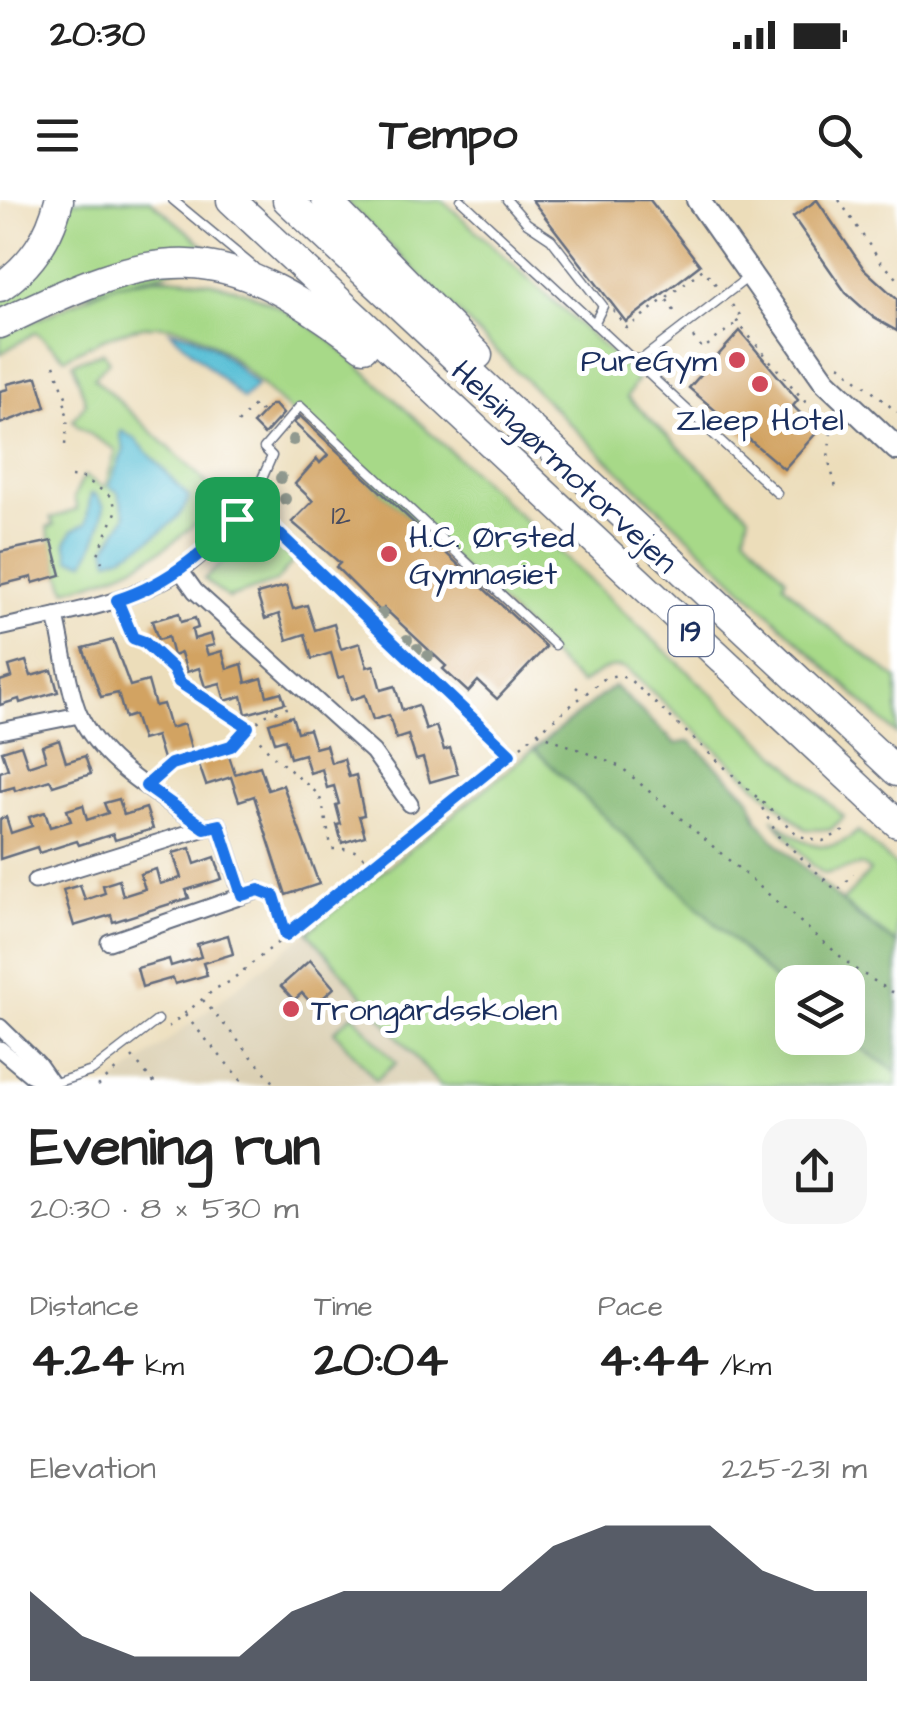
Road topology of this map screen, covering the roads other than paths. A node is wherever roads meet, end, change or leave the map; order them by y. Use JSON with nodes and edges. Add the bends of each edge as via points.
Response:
{"nodes":[{"id":1,"x":59,"y":200,"type":"edge"},
{"id":2,"x":172,"y":200,"type":"edge"},
{"id":3,"x":231,"y":200,"type":"edge"},
{"id":4,"x":288,"y":200,"type":"edge"},
{"id":5,"x":326,"y":200,"type":"edge"},
{"id":6,"x":461,"y":200,"type":"edge"},
{"id":7,"x":483,"y":200,"type":"edge"},
{"id":8,"x":506,"y":200,"type":"edge"},
{"id":9,"x":698,"y":200,"type":"edge"},
{"id":10,"x":474,"y":212,"type":"junction"},
{"id":11,"x":750,"y":275,"type":"junction"},
{"id":12,"x":0,"y":287,"type":"edge"},
{"id":13,"x":278,"y":287,"type":"junction"},
{"id":14,"x":0,"y":324,"type":"edge"},
{"id":15,"x":594,"y":324,"type":"junction"},
{"id":16,"x":634,"y":358,"type":"junction"},
{"id":17,"x":485,"y":439,"type":"junction"},
{"id":18,"x":897,"y":449,"type":"edge"},
{"id":19,"x":776,"y":493,"type":"dead end"},
{"id":20,"x":608,"y":501,"type":"junction"},
{"id":21,"x":250,"y":506,"type":"joint"},
{"id":22,"x":180,"y":570,"type":"junction"},
{"id":23,"x":56,"y":616,"type":"junction"},
{"id":24,"x":0,"y":628,"type":"edge"},
{"id":25,"x":556,"y":645,"type":"dead end"},
{"id":26,"x":80,"y":714,"type":"junction"},
{"id":27,"x":0,"y":731,"type":"edge"},
{"id":28,"x":897,"y":772,"type":"edge"},
{"id":29,"x":410,"y":804,"type":"dead end"},
{"id":30,"x":897,"y":824,"type":"edge"},
{"id":31,"x":205,"y":828,"type":"junction"},
{"id":32,"x":35,"y":880,"type":"dead end"},
{"id":33,"x":259,"y":890,"type":"road end"},
{"id":34,"x":242,"y":895,"type":"junction"},
{"id":35,"x":109,"y":942,"type":"dead end"},
{"id":36,"x":158,"y":1020,"type":"dead end"},
{"id":37,"x":0,"y":1027,"type":"edge"},
{"id":38,"x":0,"y":1049,"type":"edge"},
{"id":39,"x":52,"y":1085,"type":"edge"}],
"edges":[{"from":1,"to":12,"type":"highway","via":[[36,255]]},
{"from":2,"to":13,"type":"lane"},
{"from":3,"to":17,"type":"highway","name":"Helsingørmotorvejen","number":"19"},
{"from":4,"to":20,"type":"highway","name":"Helsingørmotorvejen","number":"19"},
{"from":5,"to":20,"type":"highway","via":[[557,436]]},
{"from":6,"to":10,"type":"lane"},
{"from":7,"to":10,"type":"lane"},
{"from":8,"to":15,"type":"lane","via":[[551,239],[603,306]]},
{"from":9,"to":11,"type":"street"},
{"from":10,"to":15,"type":"lane"},
{"from":11,"to":16,"type":"lane"},
{"from":11,"to":18,"type":"street","via":[[825,381]]},
{"from":13,"to":14,"type":"highway","via":[[184,262],[146,265],[68,290]]},
{"from":13,"to":17,"type":"highway"},
{"from":15,"to":16,"type":"lane"},
{"from":16,"to":19,"type":"lane"},
{"from":17,"to":30,"type":"highway","name":"Helsingørmotorvejen","number":"19"},
{"from":20,"to":28,"type":"highway","name":"Helsingørmotorvejen","number":"19"},
{"from":21,"to":22,"type":"street"},
{"from":21,"to":25,"type":"lane","via":[[272,456],[264,448],[300,406]]},
{"from":22,"to":23,"type":"street","via":[[117,600]]},
{"from":22,"to":29,"type":"street","via":[[372,752]]},
{"from":23,"to":24,"type":"street"},
{"from":23,"to":26,"type":"street"},
{"from":26,"to":27,"type":"street"},
{"from":26,"to":31,"type":"street","via":[[111,760]]},
{"from":31,"to":32,"type":"street"},
{"from":31,"to":34,"type":"street","via":[[219,825]]},
{"from":33,"to":34,"type":"street"},
{"from":34,"to":35,"type":"street"},
{"from":36,"to":39,"type":"lane","via":[[92,1071]]},
{"from":37,"to":39,"type":"street"},
{"from":38,"to":39,"type":"street"}]}
